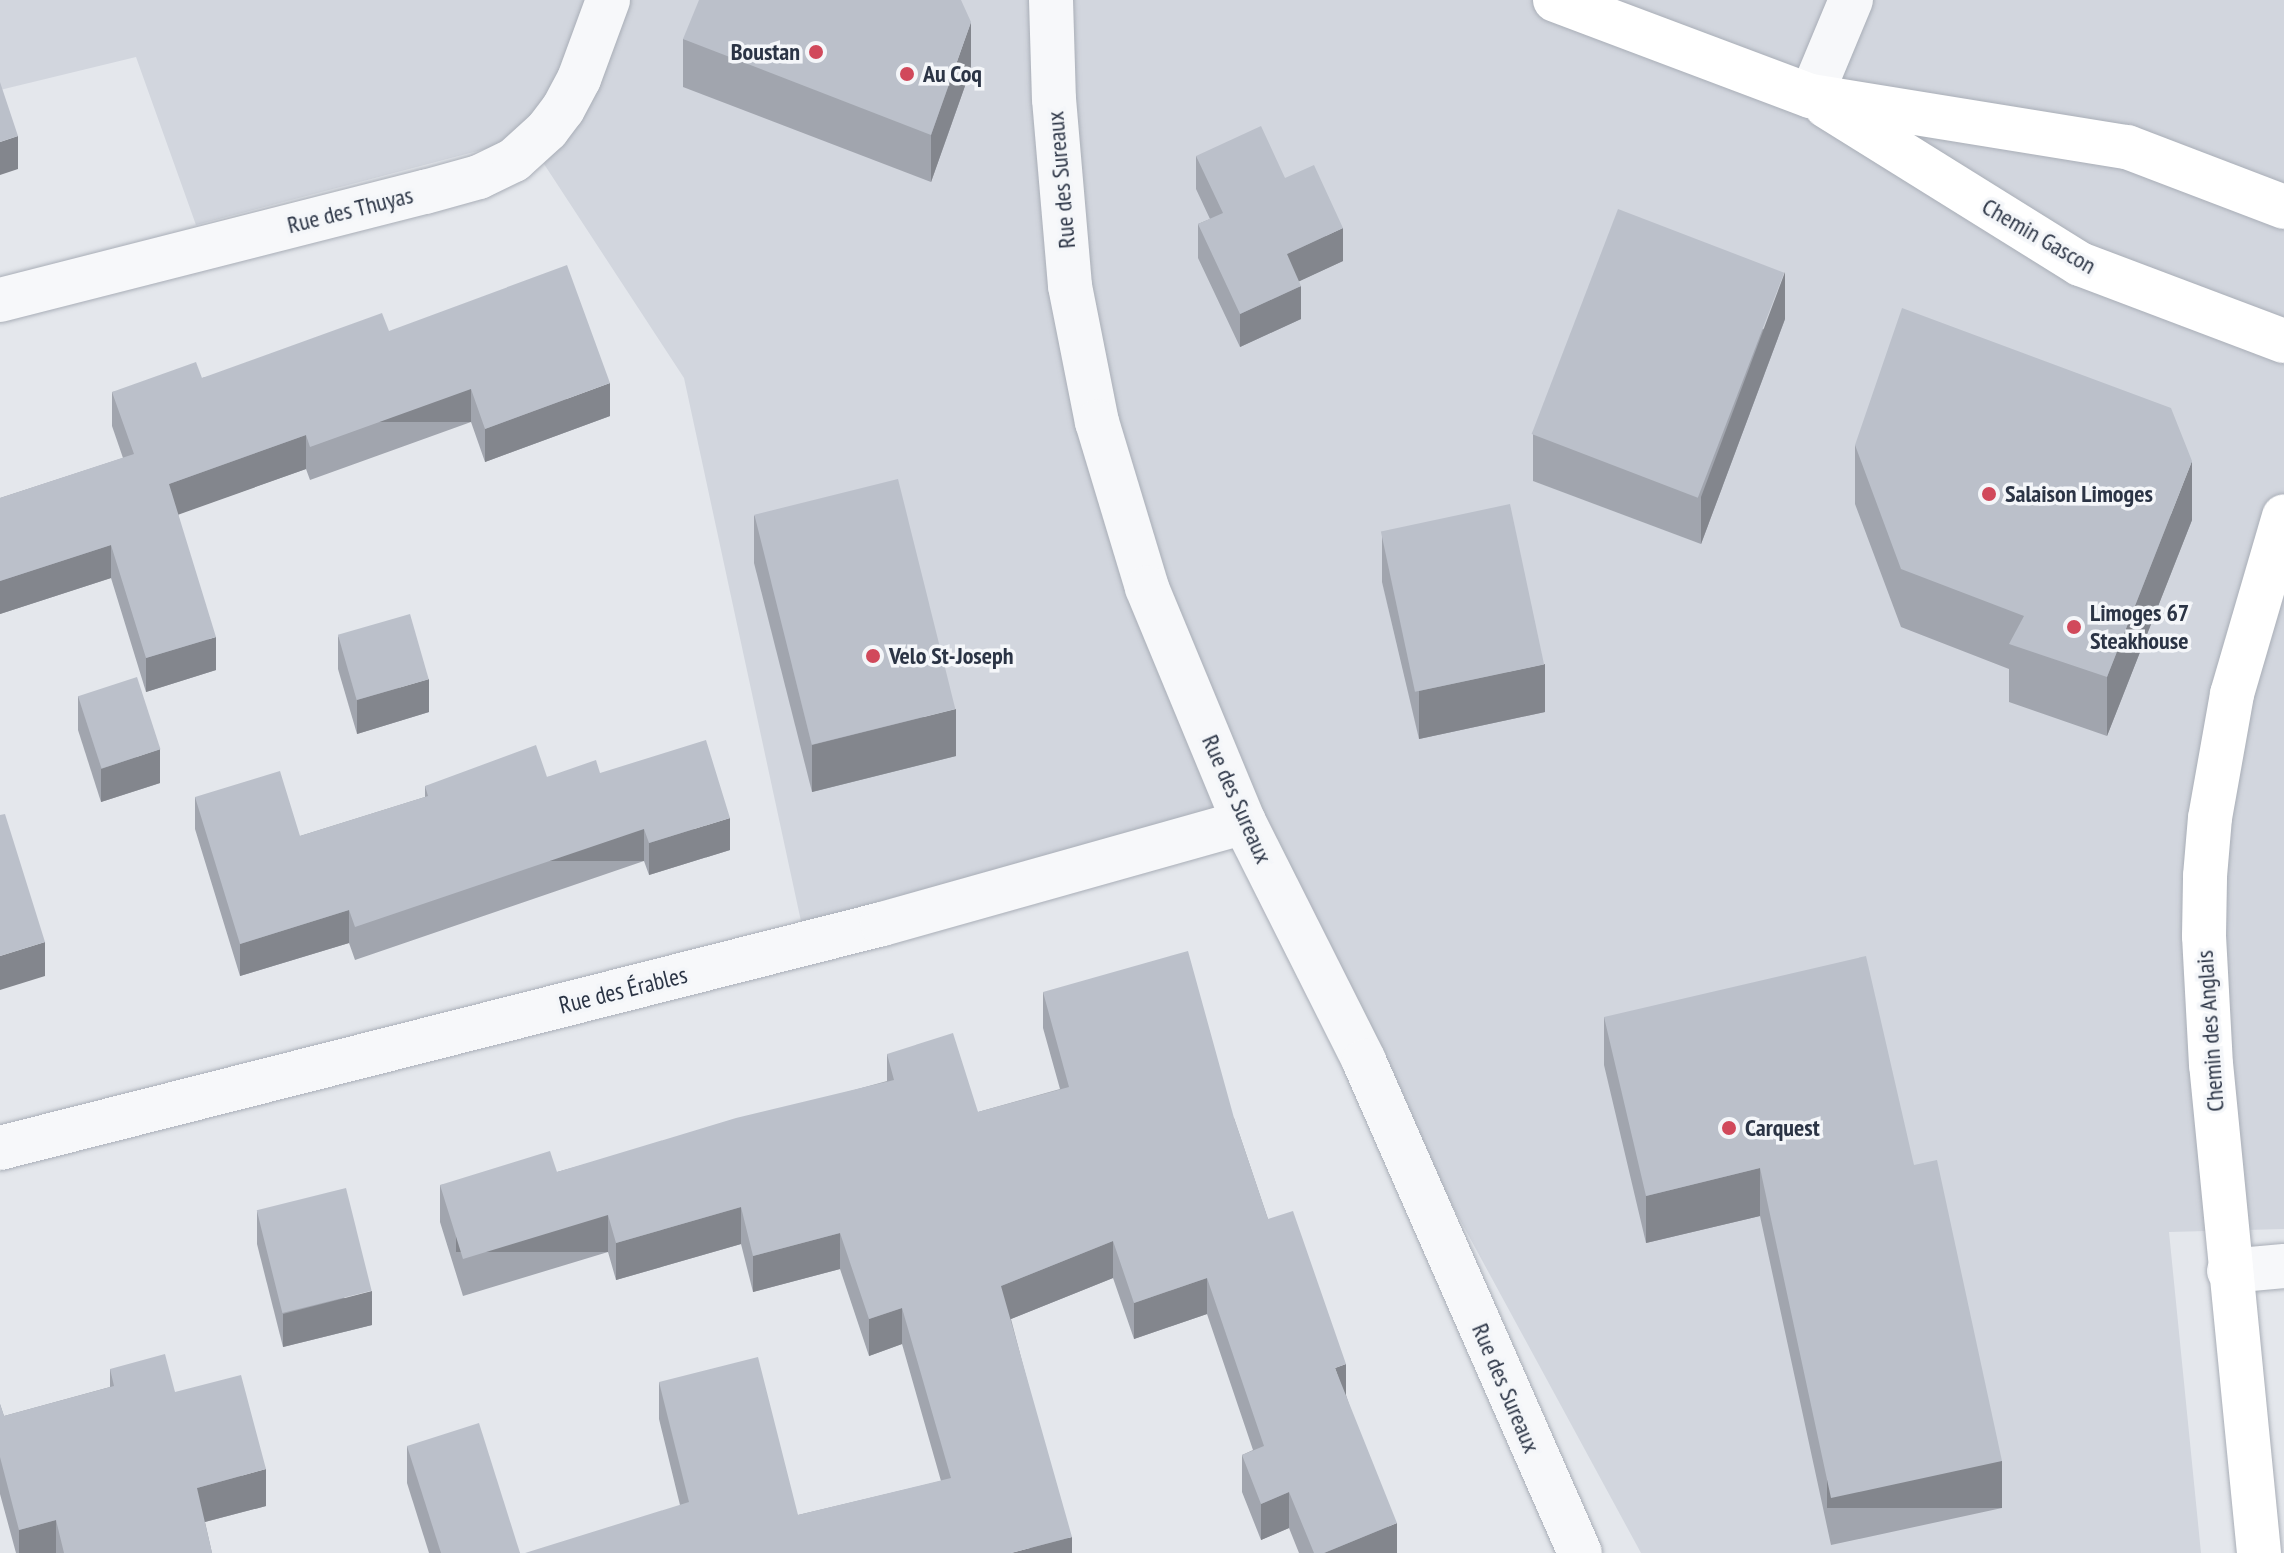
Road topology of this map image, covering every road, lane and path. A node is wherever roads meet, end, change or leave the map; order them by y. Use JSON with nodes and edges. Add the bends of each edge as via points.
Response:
{"nodes":[{"id":1,"x":608,"y":0,"type":"edge"},
{"id":2,"x":1051,"y":0,"type":"edge"},
{"id":3,"x":1555,"y":0,"type":"edge"},
{"id":4,"x":1851,"y":0,"type":"edge"},
{"id":5,"x":1811,"y":96,"type":"junction"},
{"id":6,"x":2284,"y":207,"type":"edge"},
{"id":7,"x":0,"y":300,"type":"edge"},
{"id":8,"x":2284,"y":341,"type":"edge"},
{"id":9,"x":2284,"y":516,"type":"edge"},
{"id":10,"x":1244,"y":822,"type":"junction"},
{"id":11,"x":0,"y":1148,"type":"edge"},
{"id":12,"x":2284,"y":1266,"type":"edge"},
{"id":13,"x":2229,"y":1271,"type":"junction"},
{"id":14,"x":1580,"y":1553,"type":"edge"},
{"id":15,"x":2259,"y":1553,"type":"edge"}],
"edges":[{"from":1,"to":7,"type":"street","name":"Rue des Thuyas","via":[[563,109],[547,130],[479,177]]},
{"from":2,"to":10,"type":"street","name":"Rue des Sureaux","via":[[1070,286],[1097,422],[1147,588]]},
{"from":3,"to":5,"type":"main road","name":"Chemin Gascon"},
{"from":4,"to":5,"type":"street"},
{"from":5,"to":6,"type":"main road","name":"Chemin Gascon","via":[[2127,147]]},
{"from":5,"to":8,"type":"main road","name":"Chemin Gascon","via":[[2080,264]]},
{"from":9,"to":13,"type":"main road","name":"Chemin des Anglais","via":[[2232,694],[2205,876],[2207,1002]]},
{"from":10,"to":11,"type":"street","name":"Rue des Érables","via":[[882,924]]},
{"from":10,"to":14,"type":"street","name":"Rue des Sureaux","via":[[1364,1061]]},
{"from":12,"to":13,"type":"street"},
{"from":13,"to":15,"type":"main road","name":"Chemin des Anglais"}]}
